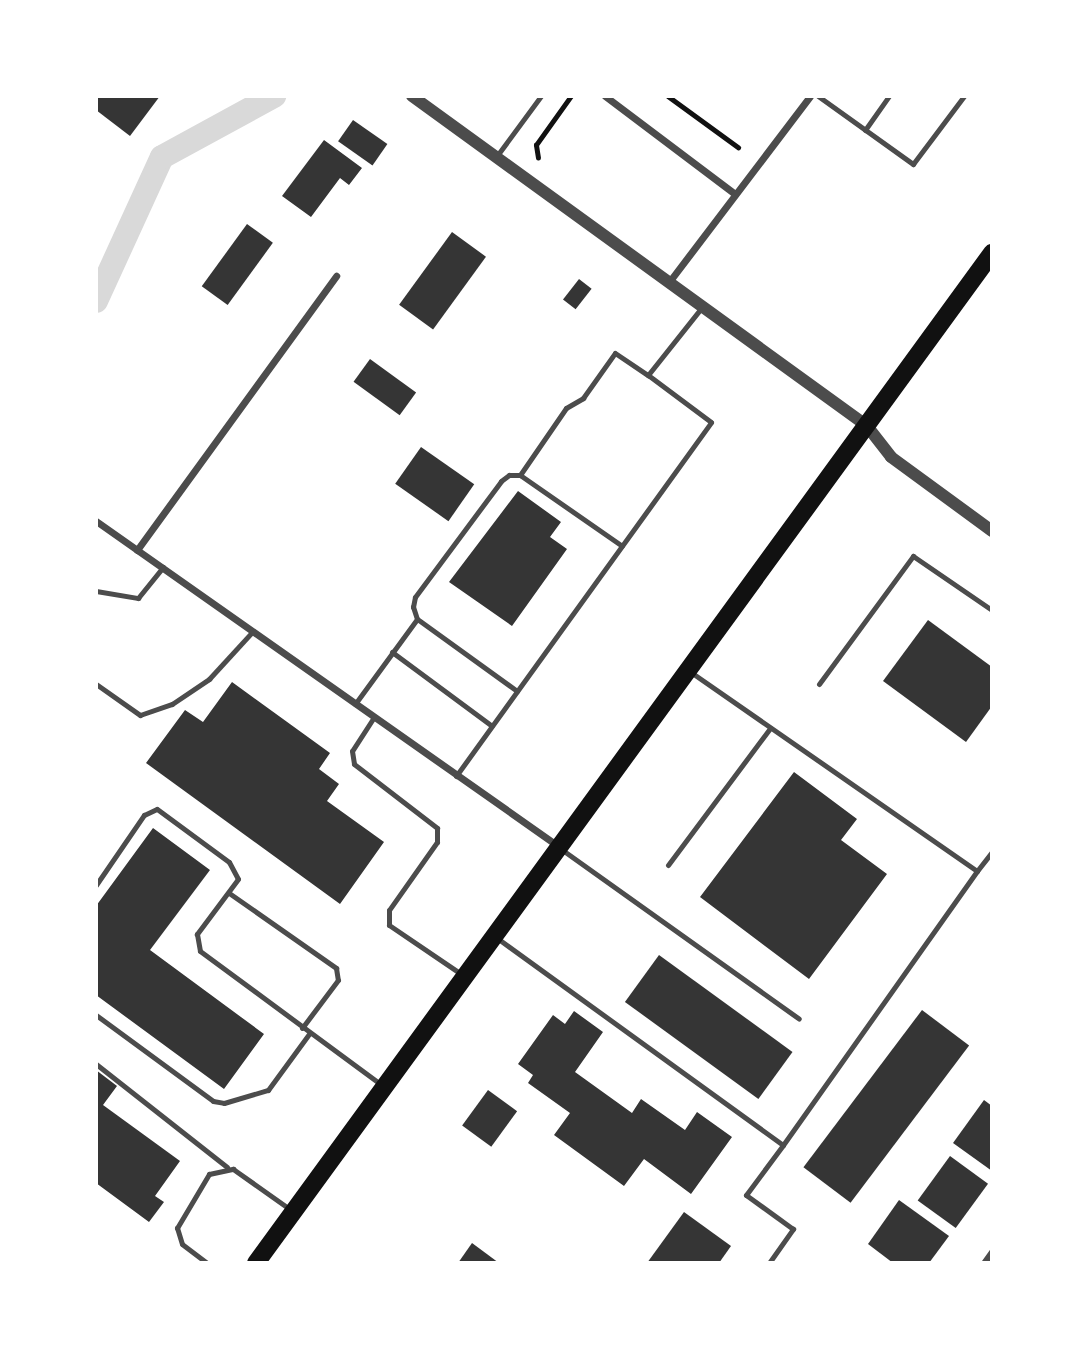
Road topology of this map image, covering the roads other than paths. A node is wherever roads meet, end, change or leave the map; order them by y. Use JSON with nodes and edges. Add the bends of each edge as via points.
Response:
{"nodes":[{"id":1,"x":412,"y":96,"type":"edge"},
{"id":2,"x":541,"y":96,"type":"edge"},
{"id":3,"x":605,"y":96,"type":"edge"},
{"id":4,"x":810,"y":96,"type":"edge"},
{"id":5,"x":818,"y":96,"type":"edge"},
{"id":6,"x":889,"y":96,"type":"edge"},
{"id":7,"x":964,"y":96,"type":"edge"},
{"id":8,"x":865,"y":130,"type":"junction"},
{"id":9,"x":496,"y":157,"type":"junction"},
{"id":10,"x":735,"y":194,"type":"junction"},
{"id":11,"x":992,"y":253,"type":"edge"},
{"id":12,"x":336,"y":276,"type":"dead end"},
{"id":13,"x":669,"y":282,"type":"junction"},
{"id":14,"x":702,"y":307,"type":"junction"},
{"id":15,"x":648,"y":375,"type":"junction"},
{"id":16,"x":867,"y":426,"type":"junction"},
{"id":17,"x":520,"y":475,"type":"junction"},
{"id":18,"x":96,"y":520,"type":"edge"},
{"id":19,"x":992,"y":531,"type":"edge"},
{"id":20,"x":622,"y":546,"type":"junction"},
{"id":21,"x":137,"y":550,"type":"junction"},
{"id":22,"x":163,"y":567,"type":"junction"},
{"id":23,"x":96,"y":591,"type":"edge"},
{"id":24,"x":992,"y":610,"type":"edge"},
{"id":25,"x":417,"y":619,"type":"junction"},
{"id":26,"x":253,"y":631,"type":"junction"},
{"id":27,"x":393,"y":652,"type":"junction"},
{"id":28,"x":688,"y":670,"type":"junction"},
{"id":29,"x":96,"y":684,"type":"edge"},
{"id":30,"x":818,"y":684,"type":"dead end"},
{"id":31,"x":517,"y":691,"type":"junction"},
{"id":32,"x":355,"y":704,"type":"junction"},
{"id":33,"x":374,"y":717,"type":"junction"},
{"id":34,"x":492,"y":726,"type":"junction"},
{"id":35,"x":770,"y":728,"type":"junction"},
{"id":36,"x":456,"y":776,"type":"junction"},
{"id":37,"x":559,"y":847,"type":"junction"},
{"id":38,"x":992,"y":852,"type":"edge"},
{"id":39,"x":668,"y":865,"type":"dead end"},
{"id":40,"x":977,"y":872,"type":"junction"},
{"id":41,"x":96,"y":885,"type":"edge"},
{"id":42,"x":229,"y":893,"type":"junction"},
{"id":43,"x":495,"y":937,"type":"junction"},
{"id":44,"x":464,"y":977,"type":"junction"},
{"id":45,"x":96,"y":1015,"type":"edge"},
{"id":46,"x":799,"y":1018,"type":"dead end"},
{"id":47,"x":302,"y":1028,"type":"junction"},
{"id":48,"x":309,"y":1034,"type":"junction"},
{"id":49,"x":96,"y":1064,"type":"edge"},
{"id":50,"x":385,"y":1088,"type":"junction"},
{"id":51,"x":783,"y":1145,"type":"junction"},
{"id":52,"x":227,"y":1167,"type":"junction"},
{"id":53,"x":294,"y":1212,"type":"junction"},
{"id":54,"x":992,"y":1252,"type":"edge"},
{"id":55,"x":207,"y":1263,"type":"edge"},
{"id":56,"x":256,"y":1263,"type":"edge"},
{"id":57,"x":769,"y":1263,"type":"edge"},
{"id":58,"x":984,"y":1263,"type":"edge"}],
"edges":[{"from":1,"to":9,"type":"street"},
{"from":2,"to":9,"type":"lane"},
{"from":3,"to":10,"type":"street"},
{"from":4,"to":10,"type":"street"},
{"from":5,"to":8,"type":"lane"},
{"from":6,"to":8,"type":"lane"},
{"from":7,"to":8,"type":"lane","via":[[913,164]]},
{"from":9,"to":13,"type":"street"},
{"from":10,"to":13,"type":"street"},
{"from":11,"to":16,"type":"main road"},
{"from":12,"to":21,"type":"street"},
{"from":13,"to":14,"type":"street"},
{"from":14,"to":15,"type":"lane"},
{"from":14,"to":16,"type":"street"},
{"from":15,"to":17,"type":"lane","via":[[615,353],[583,398],[566,408]]},
{"from":15,"to":20,"type":"lane","via":[[711,422]]},
{"from":16,"to":19,"type":"street","via":[[891,457]]},
{"from":16,"to":28,"type":"main road"},
{"from":17,"to":20,"type":"lane"},
{"from":17,"to":25,"type":"lane","via":[[501,481],[415,597]]},
{"from":18,"to":21,"type":"street"},
{"from":20,"to":31,"type":"lane"},
{"from":21,"to":22,"type":"street"},
{"from":22,"to":23,"type":"lane","via":[[138,598]]},
{"from":22,"to":26,"type":"street"},
{"from":24,"to":30,"type":"lane","via":[[913,556]]},
{"from":25,"to":27,"type":"lane"},
{"from":25,"to":31,"type":"lane"},
{"from":26,"to":29,"type":"lane","via":[[209,679],[172,704],[141,715]]},
{"from":26,"to":32,"type":"street"},
{"from":27,"to":32,"type":"lane"},
{"from":27,"to":34,"type":"lane"},
{"from":28,"to":35,"type":"lane"},
{"from":28,"to":37,"type":"main road"},
{"from":31,"to":34,"type":"lane"},
{"from":32,"to":33,"type":"street"},
{"from":33,"to":36,"type":"street"},
{"from":33,"to":44,"type":"lane","via":[[352,751],[354,764],[437,828],[437,842],[390,910],[389,925]]},
{"from":34,"to":36,"type":"lane"},
{"from":35,"to":39,"type":"lane"},
{"from":35,"to":40,"type":"lane"},
{"from":36,"to":37,"type":"street"},
{"from":37,"to":43,"type":"main road"},
{"from":37,"to":46,"type":"lane"},
{"from":38,"to":40,"type":"lane"},
{"from":40,"to":51,"type":"lane"},
{"from":41,"to":42,"type":"lane","via":[[145,815],[157,809],[229,862],[238,879]]},
{"from":42,"to":47,"type":"lane","via":[[197,934],[200,951]]},
{"from":42,"to":47,"type":"lane","via":[[336,968],[338,980]]},
{"from":43,"to":44,"type":"main road"},
{"from":43,"to":51,"type":"lane"},
{"from":44,"to":50,"type":"main road"},
{"from":45,"to":48,"type":"lane","via":[[213,1101],[224,1103],[268,1090]]},
{"from":47,"to":48,"type":"lane"},
{"from":48,"to":50,"type":"lane"},
{"from":49,"to":52,"type":"lane"},
{"from":50,"to":53,"type":"main road"},
{"from":51,"to":57,"type":"lane","via":[[746,1195],[793,1229]]},
{"from":52,"to":53,"type":"lane"},
{"from":52,"to":55,"type":"lane","via":[[209,1174],[179,1219],[182,1244]]},
{"from":53,"to":56,"type":"main road"},
{"from":54,"to":58,"type":"street"}]}
